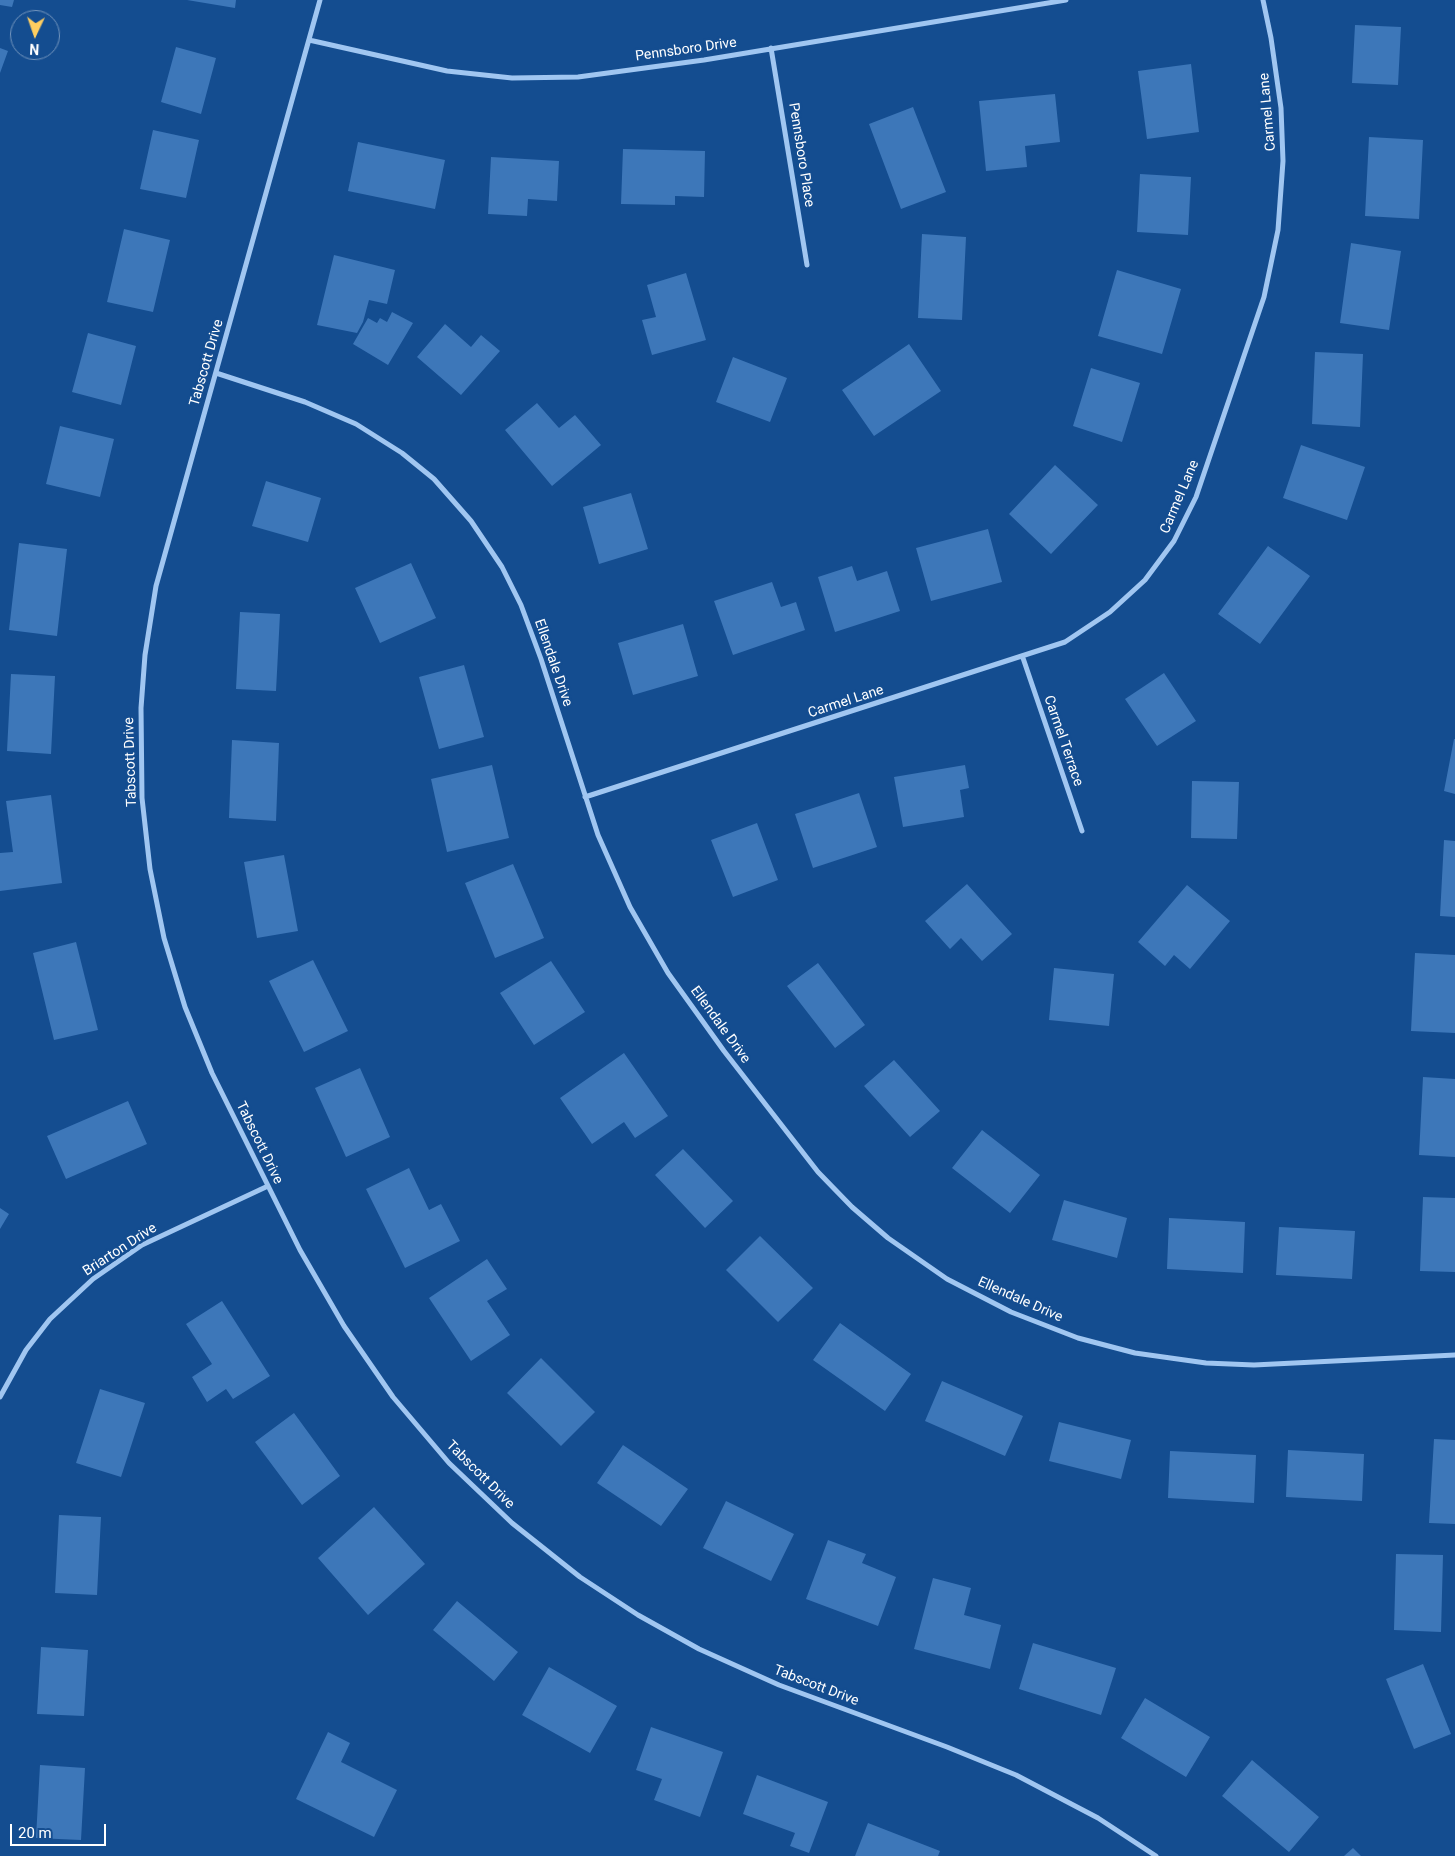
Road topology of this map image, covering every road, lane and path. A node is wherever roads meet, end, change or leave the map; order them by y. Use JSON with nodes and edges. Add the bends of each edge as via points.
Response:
{"nodes":[{"id":1,"x":320,"y":0,"type":"edge"},
{"id":2,"x":1066,"y":0,"type":"edge"},
{"id":3,"x":1263,"y":0,"type":"edge"},
{"id":4,"x":309,"y":40,"type":"junction"},
{"id":5,"x":771,"y":48,"type":"junction"},
{"id":6,"x":807,"y":265,"type":"dead end"},
{"id":7,"x":216,"y":373,"type":"junction"},
{"id":8,"x":1023,"y":658,"type":"junction"},
{"id":9,"x":585,"y":797,"type":"junction"},
{"id":10,"x":1082,"y":831,"type":"dead end"},
{"id":11,"x":268,"y":1186,"type":"junction"},
{"id":12,"x":1455,"y":1355,"type":"edge"},
{"id":13,"x":0,"y":1397,"type":"edge"},
{"id":14,"x":1156,"y":1856,"type":"edge"}],
"edges":[{"from":1,"to":4,"type":"street","name":"Tabscott Drive"},
{"from":2,"to":5,"type":"street","name":"Pennsboro Drive"},
{"from":3,"to":8,"type":"street","name":"Carmel Lane","via":[[1281,108],[1283,161],[1278,230],[1264,297],[1196,497],[1174,541],[1145,580],[1117,606],[1065,642]]},
{"from":4,"to":5,"type":"street","name":"Pennsboro Drive","via":[[446,71],[512,78],[578,77]]},
{"from":4,"to":7,"type":"street","name":"Tabscott Drive"},
{"from":5,"to":6,"type":"street","name":"Pennsboro Place"},
{"from":7,"to":9,"type":"street","name":"Ellendale Drive","via":[[305,402],[356,424],[402,453],[434,479],[472,521],[502,567],[521,605]]},
{"from":7,"to":11,"type":"street","name":"Tabscott Drive","via":[[156,586],[141,708],[142,798],[155,898],[185,1007],[212,1073]]},
{"from":8,"to":9,"type":"street","name":"Carmel Lane"},
{"from":8,"to":10,"type":"street","name":"Carmel Terrace"},
{"from":9,"to":12,"type":"street","name":"Ellendale Drive","via":[[630,907],[668,973],[724,1051],[818,1172],[852,1207],[888,1238],[947,1279],[1011,1312],[1078,1338],[1136,1353],[1206,1363],[1254,1365]]},
{"from":11,"to":13,"type":"street","name":"Briarton Drive","via":[[142,1245],[93,1279],[44,1326],[26,1350]]},
{"from":11,"to":14,"type":"street","name":"Tabscott Drive","via":[[344,1326],[393,1397],[463,1476],[512,1523],[580,1576],[638,1615],[699,1649],[779,1685],[1016,1775],[1098,1818]]}]}
